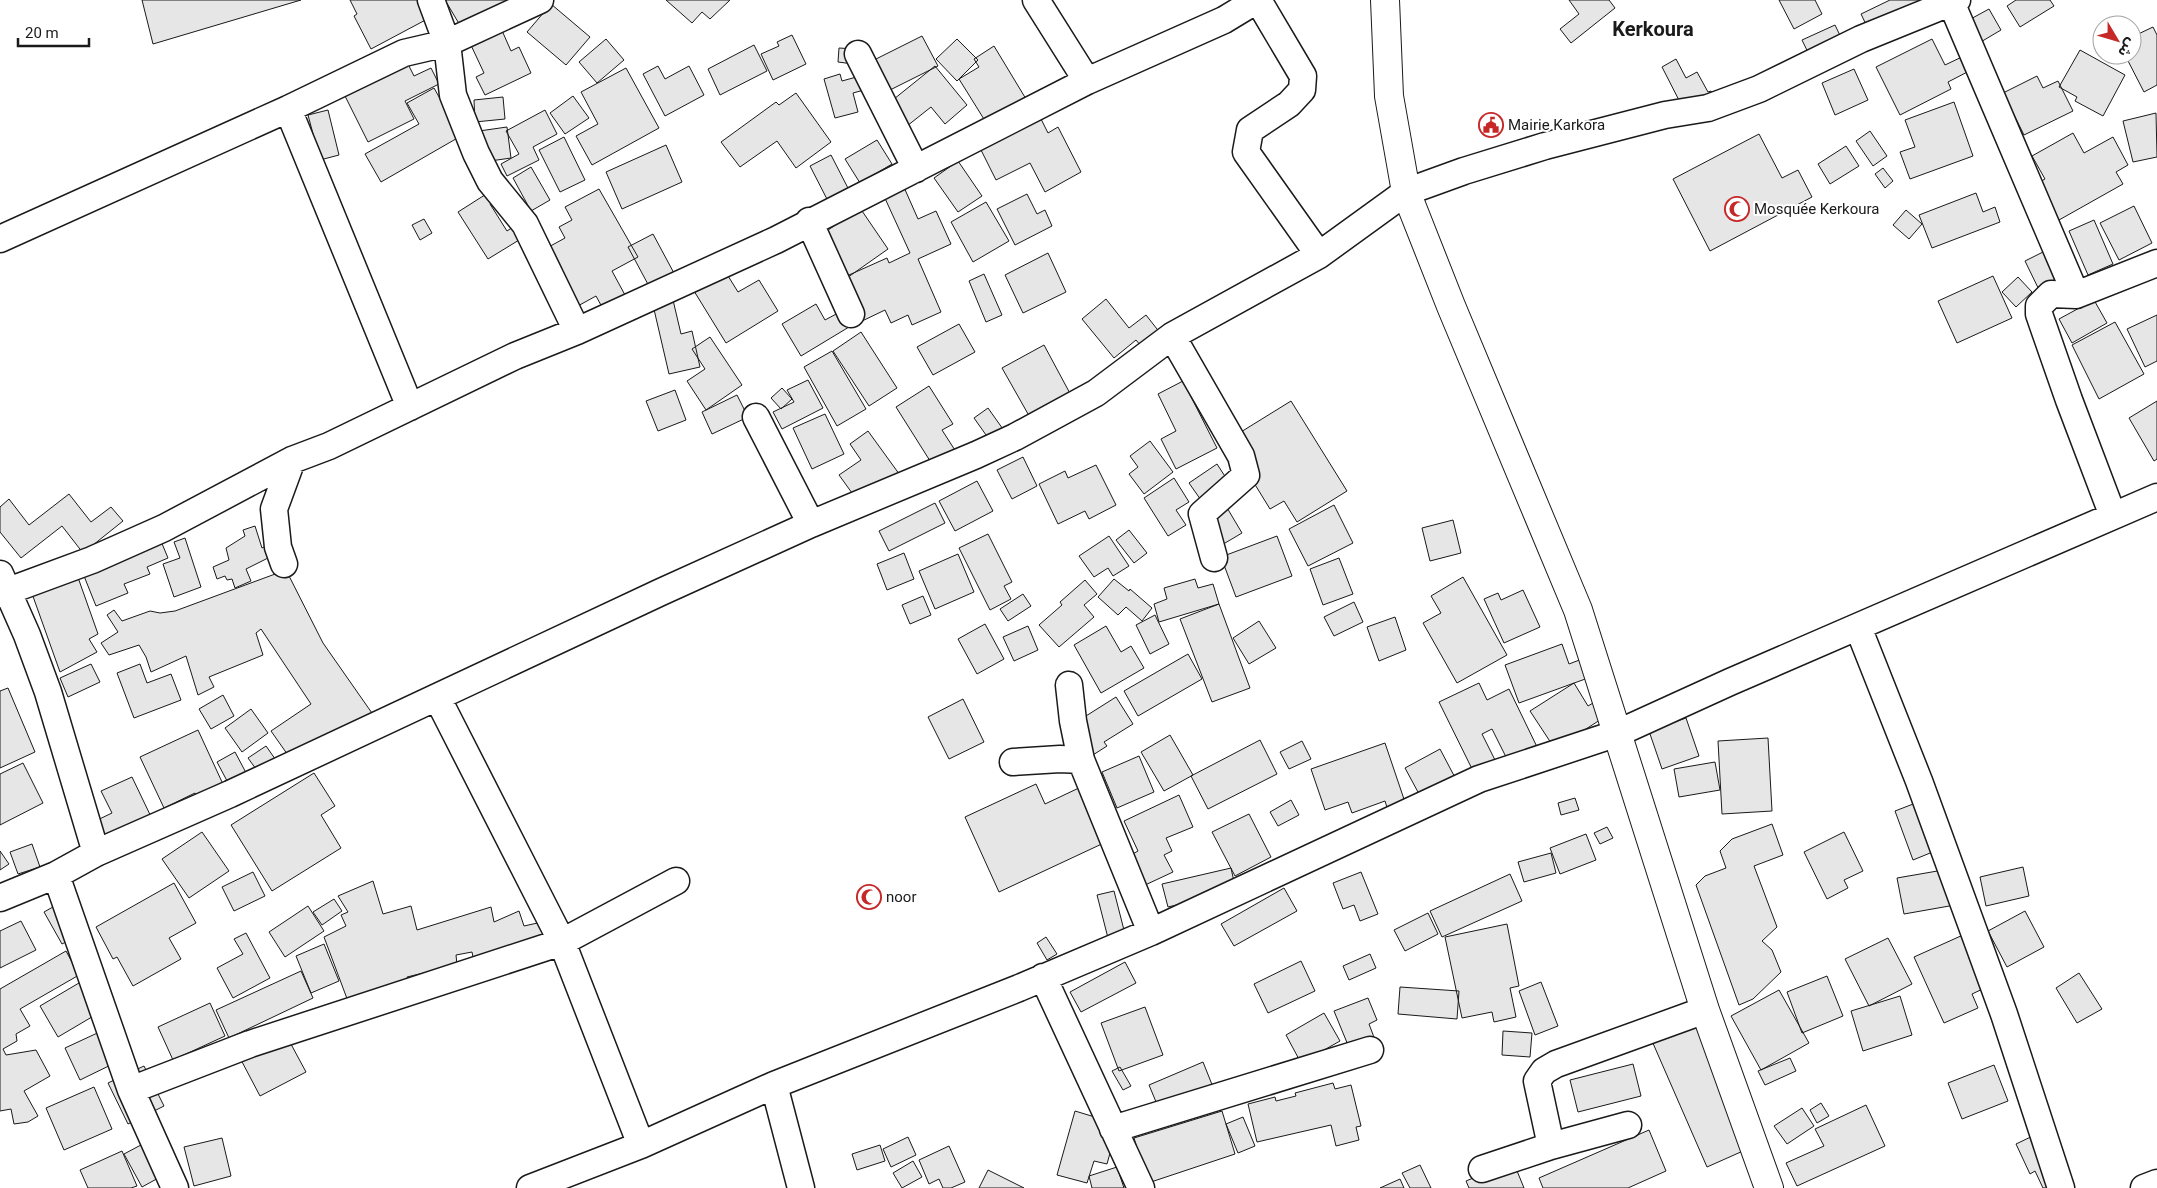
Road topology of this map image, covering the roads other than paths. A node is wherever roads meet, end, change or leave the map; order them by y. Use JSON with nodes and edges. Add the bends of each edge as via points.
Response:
{"nodes":[{"id":1,"x":431,"y":0,"type":"edge"},
{"id":2,"x":540,"y":0,"type":"edge"},
{"id":3,"x":1036,"y":0,"type":"edge"},
{"id":4,"x":1257,"y":0,"type":"edge"},
{"id":5,"x":1385,"y":0,"type":"edge"},
{"id":6,"x":1954,"y":1,"type":"edge"},
{"id":7,"x":447,"y":43,"type":"junction"},
{"id":8,"x":858,"y":54,"type":"dead end"},
{"id":9,"x":1087,"y":82,"type":"junction"},
{"id":10,"x":288,"y":109,"type":"junction"},
{"id":11,"x":916,"y":170,"type":"junction"},
{"id":12,"x":1406,"y":192,"type":"junction"},
{"id":13,"x":810,"y":222,"type":"junction"},
{"id":14,"x":0,"y":239,"type":"edge"},
{"id":15,"x":1319,"y":255,"type":"junction"},
{"id":16,"x":2157,"y":263,"type":"edge"},
{"id":17,"x":2076,"y":295,"type":"junction"},
{"id":18,"x":851,"y":314,"type":"dead end"},
{"id":19,"x":577,"y":331,"type":"junction"},
{"id":20,"x":1172,"y":336,"type":"junction"},
{"id":21,"x":410,"y":407,"type":"junction"},
{"id":22,"x":756,"y":417,"type":"dead end"},
{"id":23,"x":292,"y":460,"type":"junction"},
{"id":24,"x":2157,"y":497,"type":"edge"},
{"id":25,"x":2113,"y":516,"type":"junction"},
{"id":26,"x":811,"y":524,"type":"junction"},
{"id":27,"x":1214,"y":558,"type":"dead end"},
{"id":28,"x":284,"y":564,"type":"dead end"},
{"id":29,"x":2,"y":586,"type":"edge"},
{"id":30,"x":1858,"y":627,"type":"junction"},
{"id":31,"x":1069,"y":684,"type":"dead end"},
{"id":32,"x":437,"y":697,"type":"junction"},
{"id":33,"x":1618,"y":733,"type":"junction"},
{"id":34,"x":1081,"y":760,"type":"junction"},
{"id":35,"x":1013,"y":762,"type":"dead end"},
{"id":36,"x":96,"y":853,"type":"junction"},
{"id":37,"x":56,"y":875,"type":"junction"},
{"id":38,"x":676,"y":881,"type":"dead end"},
{"id":39,"x":0,"y":898,"type":"edge"},
{"id":40,"x":1151,"y":932,"type":"junction"},
{"id":41,"x":562,"y":942,"type":"junction"},
{"id":42,"x":1043,"y":977,"type":"junction"},
{"id":43,"x":1705,"y":1010,"type":"junction"},
{"id":44,"x":1370,"y":1050,"type":"dead end"},
{"id":45,"x":774,"y":1085,"type":"junction"},
{"id":46,"x":131,"y":1090,"type":"junction"},
{"id":47,"x":1628,"y":1125,"type":"dead end"},
{"id":48,"x":1113,"y":1129,"type":"junction"},
{"id":49,"x":641,"y":1145,"type":"junction"},
{"id":50,"x":1551,"y":1146,"type":"junction"},
{"id":51,"x":1482,"y":1169,"type":"dead end"},
{"id":52,"x":2157,"y":1183,"type":"edge"},
{"id":53,"x":169,"y":1186,"type":"edge"},
{"id":54,"x":530,"y":1188,"type":"edge"},
{"id":55,"x":801,"y":1188,"type":"edge"},
{"id":56,"x":1141,"y":1188,"type":"edge"},
{"id":57,"x":1770,"y":1188,"type":"edge"},
{"id":58,"x":2061,"y":1188,"type":"edge"},
{"id":59,"x":2144,"y":1188,"type":"edge"}],
"edges":[{"from":1,"to":7,"type":"street"},
{"from":2,"to":7,"type":"street"},
{"from":3,"to":9,"type":"street"},
{"from":4,"to":9,"type":"street","via":[[1224,20]]},
{"from":4,"to":15,"type":"street","via":[[1303,76],[1302,90],[1288,104],[1250,130],[1246,152]]},
{"from":5,"to":12,"type":"main road","via":[[1390,96]]},
{"from":6,"to":12,"type":"street","via":[[1861,39],[1759,89],[1708,108],[1665,115],[1545,146]]},
{"from":6,"to":17,"type":"street"},
{"from":7,"to":10,"type":"street","via":[[404,53]]},
{"from":7,"to":19,"type":"street","via":[[453,95],[476,153],[490,180],[525,224]]},
{"from":8,"to":11,"type":"street"},
{"from":9,"to":11,"type":"street"},
{"from":10,"to":14,"type":"street"},
{"from":10,"to":21,"type":"street"},
{"from":11,"to":13,"type":"street"},
{"from":12,"to":15,"type":"street"},
{"from":12,"to":33,"type":"main road","via":[[1578,610]]},
{"from":13,"to":18,"type":"street"},
{"from":13,"to":19,"type":"street"},
{"from":15,"to":20,"type":"street"},
{"from":16,"to":17,"type":"street"},
{"from":17,"to":25,"type":"street","via":[[2051,294],[2039,306],[2039,314]]},
{"from":19,"to":21,"type":"street","via":[[515,356]]},
{"from":20,"to":26,"type":"street","via":[[1096,393],[1015,437]]},
{"from":20,"to":27,"type":"street","via":[[1241,456],[1246,475],[1202,514]]},
{"from":21,"to":23,"type":"street"},
{"from":22,"to":26,"type":"street"},
{"from":23,"to":28,"type":"street","via":[[274,509],[278,547]]},
{"from":23,"to":29,"type":"street","via":[[164,528],[92,560]]},
{"from":24,"to":25,"type":"street"},
{"from":25,"to":30,"type":"street"},
{"from":26,"to":32,"type":"street"},
{"from":29,"to":36,"type":"street","via":[[27,635],[48,692]]},
{"from":30,"to":33,"type":"street"},
{"from":30,"to":58,"type":"street","via":[[1919,781],[1997,995]]},
{"from":31,"to":34,"type":"street"},
{"from":32,"to":36,"type":"street"},
{"from":32,"to":41,"type":"street"},
{"from":33,"to":40,"type":"street","via":[[1479,779]]},
{"from":33,"to":43,"type":"main road"},
{"from":34,"to":35,"type":"street"},
{"from":34,"to":40,"type":"street"},
{"from":36,"to":37,"type":"street"},
{"from":37,"to":39,"type":"street"},
{"from":37,"to":46,"type":"street"},
{"from":38,"to":41,"type":"street"},
{"from":40,"to":42,"type":"street"},
{"from":41,"to":46,"type":"street","via":[[259,1041]]},
{"from":41,"to":49,"type":"street"},
{"from":42,"to":45,"type":"street"},
{"from":42,"to":48,"type":"street"},
{"from":43,"to":50,"type":"street","via":[[1544,1071],[1537,1081]]},
{"from":43,"to":57,"type":"main road"},
{"from":44,"to":48,"type":"street"},
{"from":45,"to":49,"type":"street"},
{"from":45,"to":55,"type":"street"},
{"from":46,"to":53,"type":"street"},
{"from":47,"to":50,"type":"street"},
{"from":48,"to":56,"type":"street"},
{"from":49,"to":54,"type":"street"},
{"from":50,"to":51,"type":"street"},
{"from":52,"to":59,"type":"street"}]}
